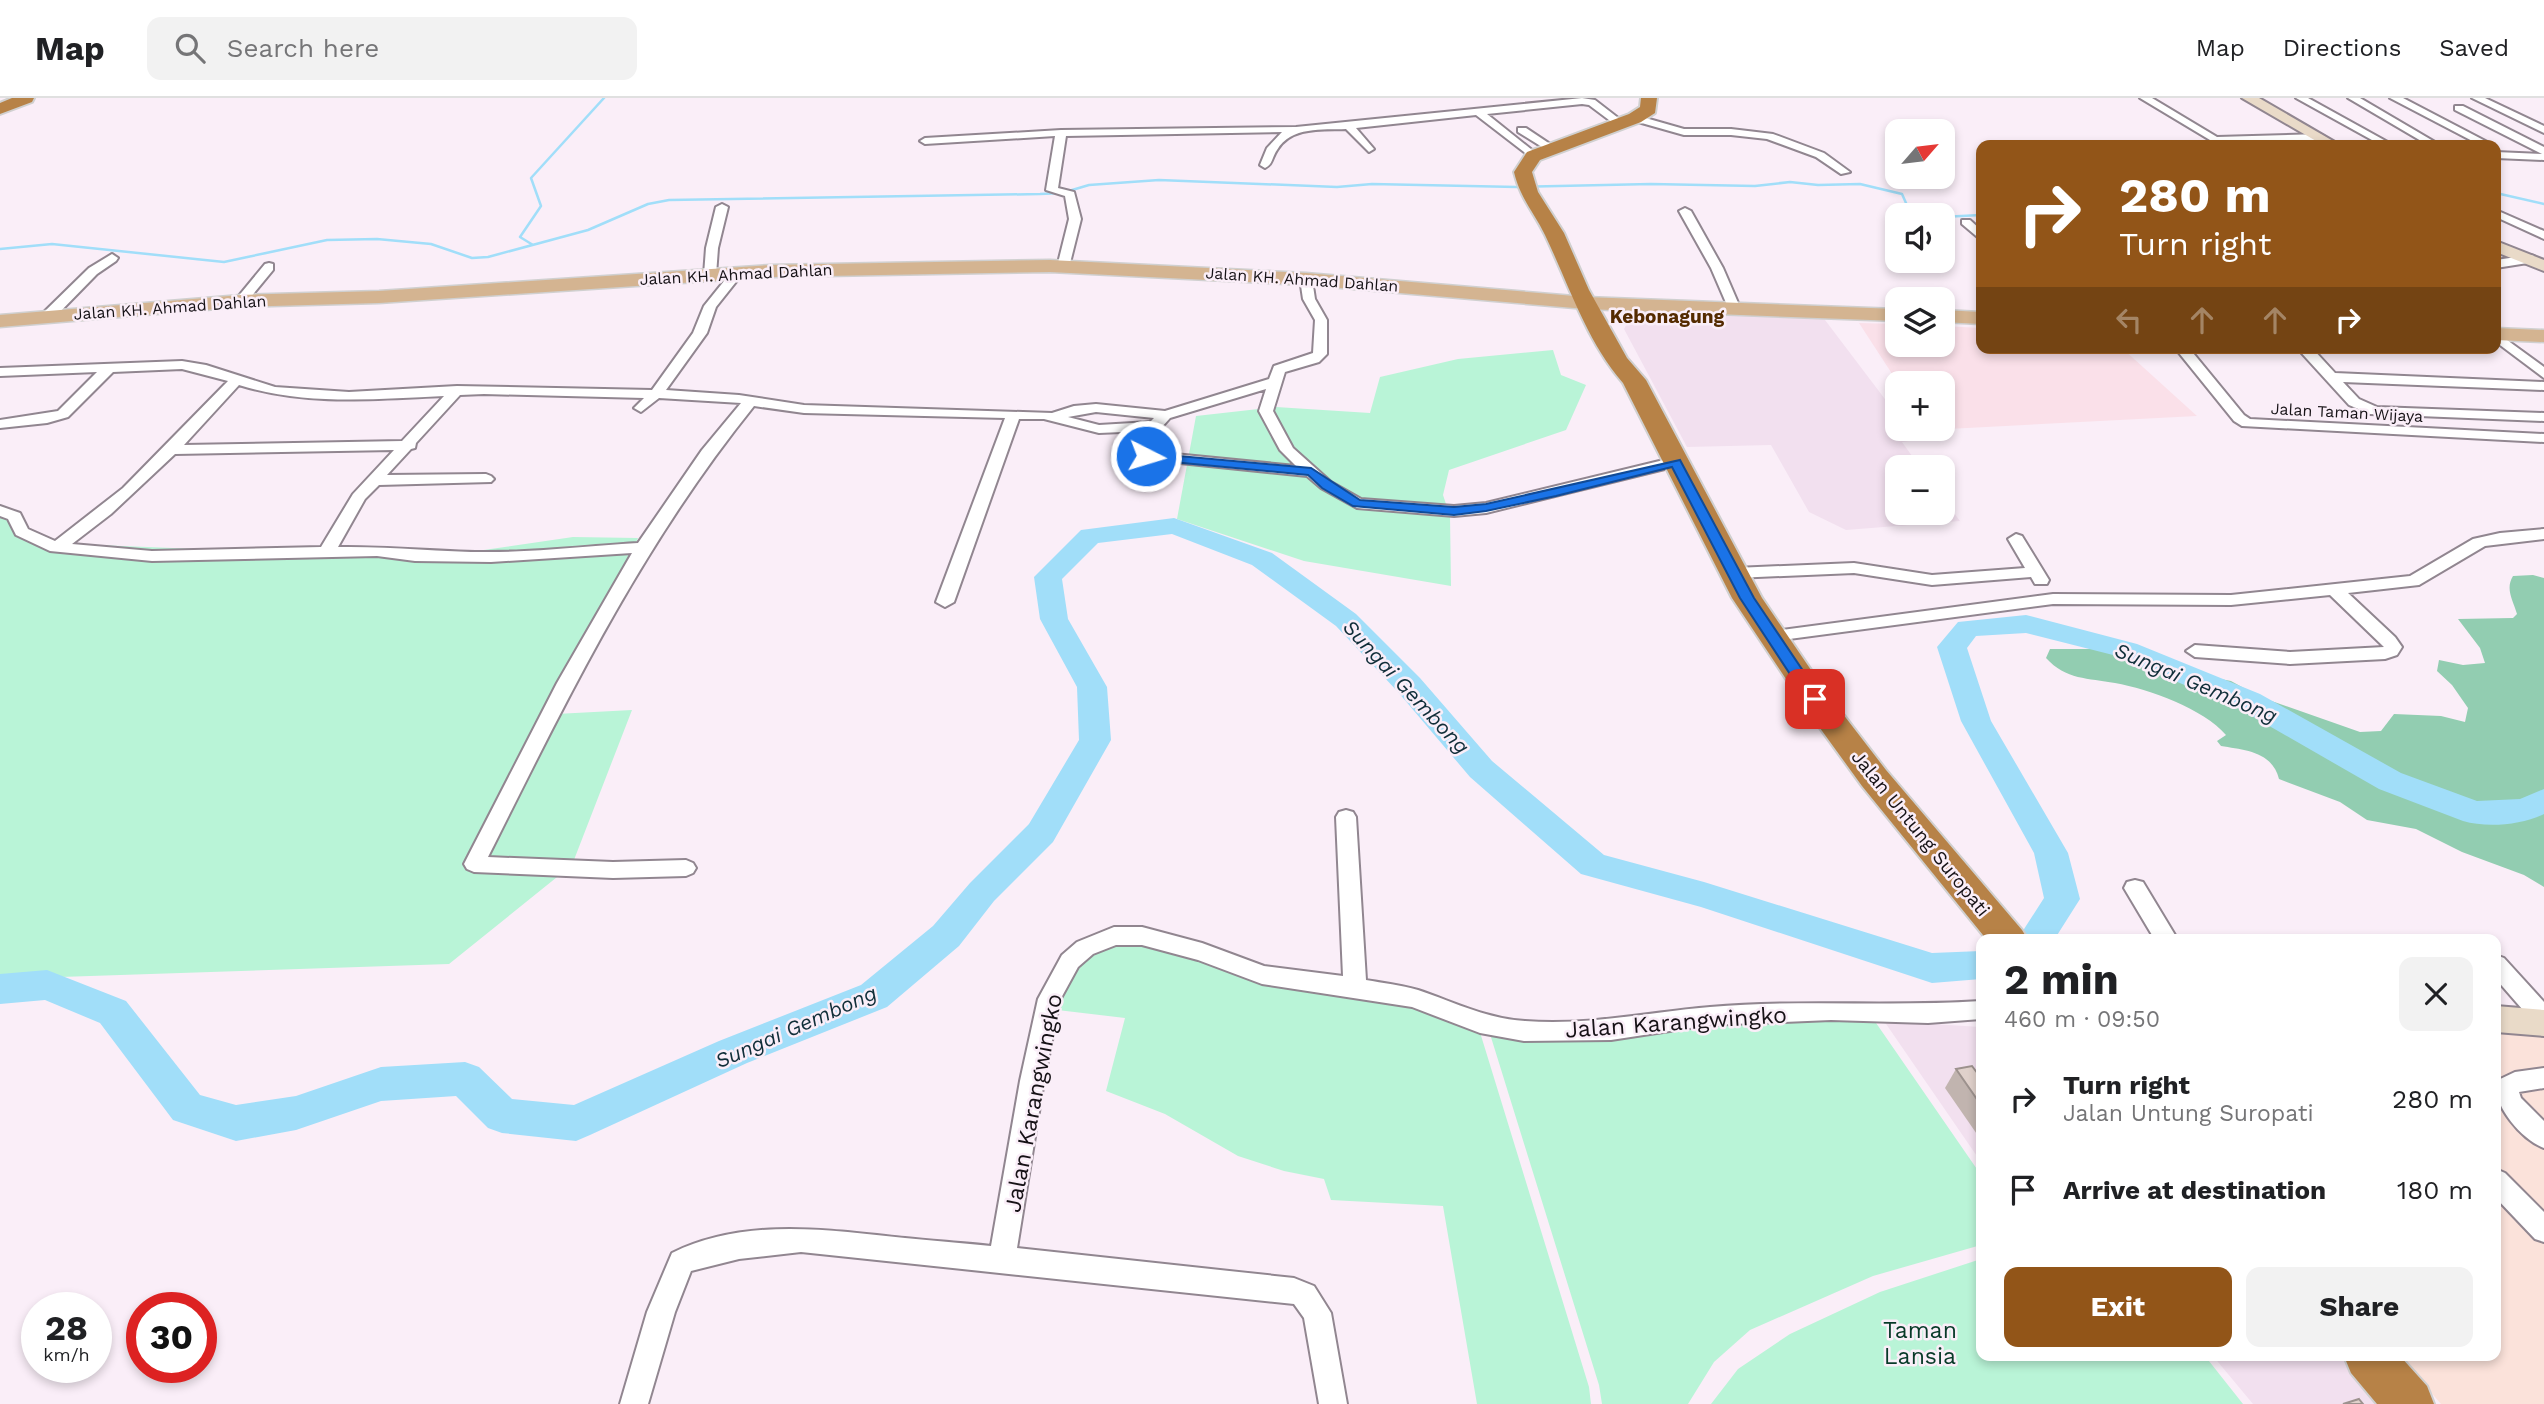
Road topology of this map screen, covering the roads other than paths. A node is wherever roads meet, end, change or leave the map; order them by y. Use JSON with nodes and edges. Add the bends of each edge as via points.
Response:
{"nodes":[{"id":1,"x":26,"y":98,"type":"edge"},
{"id":2,"x":1649,"y":98,"type":"edge"},
{"id":3,"x":2145,"y":98,"type":"edge"},
{"id":4,"x":2249,"y":98,"type":"edge"},
{"id":5,"x":2301,"y":98,"type":"edge"},
{"id":6,"x":2353,"y":98,"type":"edge"},
{"id":7,"x":2395,"y":98,"type":"edge"},
{"id":8,"x":2477,"y":98,"type":"edge"},
{"id":9,"x":0,"y":108,"type":"edge"},
{"id":10,"x":2459,"y":108,"type":"dead end"},
{"id":11,"x":1479,"y":113,"type":"junction"},
{"id":12,"x":1628,"y":121,"type":"junction"},
{"id":13,"x":1349,"y":126,"type":"junction"},
{"id":14,"x":1293,"y":129,"type":"junction"},
{"id":15,"x":1522,"y":130,"type":"dead end"},
{"id":16,"x":2544,"y":130,"type":"edge"},
{"id":17,"x":1061,"y":133,"type":"junction"},
{"id":18,"x":2320,"y":136,"type":"junction"},
{"id":19,"x":2326,"y":140,"type":"edge"},
{"id":20,"x":2379,"y":140,"type":"edge"},
{"id":21,"x":2426,"y":140,"type":"edge"},
{"id":22,"x":2478,"y":140,"type":"edge"},
{"id":23,"x":926,"y":141,"type":"dead end"},
{"id":24,"x":1551,"y":148,"type":"junction"},
{"id":25,"x":1369,"y":149,"type":"dead end"},
{"id":26,"x":2501,"y":153,"type":"edge"},
{"id":27,"x":2544,"y":154,"type":"edge"},
{"id":28,"x":1533,"y":156,"type":"junction"},
{"id":29,"x":1265,"y":164,"type":"dead end"},
{"id":30,"x":1845,"y":172,"type":"dead end"},
{"id":31,"x":722,"y":207,"type":"dead end"},
{"id":32,"x":1685,"y":211,"type":"dead end"},
{"id":33,"x":2501,"y":216,"type":"edge"},
{"id":34,"x":2544,"y":219,"type":"edge"},
{"id":35,"x":2509,"y":220,"type":"junction"},
{"id":36,"x":2501,"y":221,"type":"edge"},
{"id":37,"x":1966,"y":222,"type":"dead end"},
{"id":38,"x":1976,"y":231,"type":"edge"},
{"id":39,"x":2544,"y":235,"type":"edge"},
{"id":40,"x":2501,"y":248,"type":"edge"},
{"id":41,"x":112,"y":258,"type":"dead end"},
{"id":42,"x":2537,"y":263,"type":"edge"},
{"id":43,"x":2501,"y":264,"type":"edge"},
{"id":44,"x":269,"y":267,"type":"dead end"},
{"id":45,"x":1063,"y":267,"type":"junction"},
{"id":46,"x":737,"y":273,"type":"junction"},
{"id":47,"x":710,"y":275,"type":"junction"},
{"id":48,"x":1306,"y":279,"type":"junction"},
{"id":49,"x":1590,"y":298,"type":"junction"},
{"id":50,"x":241,"y":301,"type":"junction"},
{"id":51,"x":1733,"y":305,"type":"junction"},
{"id":52,"x":1773,"y":311,"type":"junction"},
{"id":53,"x":1885,"y":315,"type":"edge"},
{"id":54,"x":48,"y":316,"type":"junction"},
{"id":55,"x":1955,"y":317,"type":"edge"},
{"id":56,"x":1976,"y":318,"type":"edge"},
{"id":57,"x":0,"y":321,"type":"edge"},
{"id":58,"x":2501,"y":335,"type":"edge"},
{"id":59,"x":2541,"y":338,"type":"edge"},
{"id":60,"x":2501,"y":339,"type":"edge"},
{"id":61,"x":2187,"y":354,"type":"edge"},
{"id":62,"x":2310,"y":354,"type":"edge"},
{"id":63,"x":110,"y":366,"type":"junction"},
{"id":64,"x":0,"y":372,"type":"edge"},
{"id":65,"x":2544,"y":374,"type":"edge"},
{"id":66,"x":1277,"y":376,"type":"junction"},
{"id":67,"x":2331,"y":377,"type":"junction"},
{"id":68,"x":236,"y":380,"type":"junction"},
{"id":69,"x":2504,"y":384,"type":"junction"},
{"id":70,"x":2544,"y":386,"type":"edge"},
{"id":71,"x":457,"y":390,"type":"junction"},
{"id":72,"x":656,"y":394,"type":"junction"},
{"id":73,"x":750,"y":401,"type":"junction"},
{"id":74,"x":641,"y":408,"type":"dead end"},
{"id":75,"x":1013,"y":415,"type":"junction"},
{"id":76,"x":2544,"y":417,"type":"edge"},
{"id":77,"x":1160,"y":421,"type":"junction"},
{"id":78,"x":0,"y":424,"type":"edge"},
{"id":79,"x":2544,"y":438,"type":"edge"},
{"id":80,"x":410,"y":445,"type":"junction"},
{"id":81,"x":173,"y":450,"type":"junction"},
{"id":82,"x":1676,"y":462,"type":"junction"},
{"id":83,"x":1311,"y":472,"type":"junction"},
{"id":84,"x":486,"y":479,"type":"dead end"},
{"id":85,"x":374,"y":480,"type":"junction"},
{"id":86,"x":0,"y":511,"type":"edge"},
{"id":87,"x":2544,"y":534,"type":"edge"},
{"id":88,"x":2016,"y":539,"type":"dead end"},
{"id":89,"x":56,"y":548,"type":"junction"},
{"id":90,"x":641,"y":548,"type":"junction"},
{"id":91,"x":326,"y":552,"type":"junction"},
{"id":92,"x":2037,"y":572,"type":"junction"},
{"id":93,"x":1735,"y":573,"type":"junction"},
{"id":94,"x":2334,"y":589,"type":"junction"},
{"id":95,"x":2053,"y":599,"type":"junction"},
{"id":96,"x":945,"y":602,"type":"dead end"},
{"id":97,"x":1775,"y":636,"type":"junction"},
{"id":98,"x":2195,"y":651,"type":"dead end"},
{"id":99,"x":1346,"y":817,"type":"dead end"},
{"id":100,"x":686,"y":868,"type":"dead end"},
{"id":101,"x":2135,"y":888,"type":"dead end"},
{"id":102,"x":2003,"y":933,"type":"edge"},
{"id":103,"x":2163,"y":934,"type":"edge"},
{"id":104,"x":2501,"y":970,"type":"edge"},
{"id":105,"x":1355,"y":986,"type":"junction"},
{"id":106,"x":1976,"y":1010,"type":"edge"},
{"id":107,"x":2501,"y":1019,"type":"edge"},
{"id":108,"x":2544,"y":1021,"type":"edge"},
{"id":109,"x":2544,"y":1078,"type":"edge"},
{"id":110,"x":2544,"y":1137,"type":"edge"},
{"id":111,"x":2501,"y":1186,"type":"edge"},
{"id":112,"x":2544,"y":1230,"type":"edge"},
{"id":113,"x":1002,"y":1258,"type":"junction"},
{"id":114,"x":2372,"y":1361,"type":"edge"},
{"id":115,"x":634,"y":1404,"type":"edge"},
{"id":116,"x":1333,"y":1404,"type":"edge"},
{"id":117,"x":2409,"y":1404,"type":"edge"}],
"edges":[{"from":1,"to":9,"type":"highway"},
{"from":2,"to":12,"type":"highway","via":[[1649,109]]},
{"from":3,"to":18,"type":"street","via":[[2215,140]]},
{"from":4,"to":18,"type":"main road"},
{"from":5,"to":20,"type":"street"},
{"from":6,"to":21,"type":"street"},
{"from":7,"to":22,"type":"street"},
{"from":8,"to":16,"type":"street"},
{"from":10,"to":27,"type":"street"},
{"from":11,"to":12,"type":"street","via":[[1586,102]]},
{"from":11,"to":13,"type":"street"},
{"from":11,"to":28,"type":"street"},
{"from":12,"to":24,"type":"highway"},
{"from":12,"to":30,"type":"street","via":[[1684,132],[1769,136],[1820,155]]},
{"from":13,"to":14,"type":"street"},
{"from":13,"to":25,"type":"street"},
{"from":14,"to":17,"type":"street"},
{"from":14,"to":29,"type":"street","via":[[1277,139]]},
{"from":15,"to":24,"type":"street"},
{"from":17,"to":23,"type":"street"},
{"from":17,"to":45,"type":"street","via":[[1052,190],[1063,193],[1075,219]]},
{"from":18,"to":19,"type":"main road"},
{"from":24,"to":28,"type":"highway"},
{"from":26,"to":27,"type":"street"},
{"from":28,"to":49,"type":"highway","name":"Jalan Untung Suropati","via":[[1523,172],[1526,186]]},
{"from":31,"to":47,"type":"street"},
{"from":32,"to":51,"type":"street","via":[[1724,278]]},
{"from":33,"to":35,"type":"street"},
{"from":34,"to":35,"type":"street"},
{"from":35,"to":36,"type":"street"},
{"from":35,"to":39,"type":"street"},
{"from":37,"to":38,"type":"street"},
{"from":40,"to":42,"type":"main road"},
{"from":41,"to":54,"type":"street"},
{"from":42,"to":43,"type":"street"},
{"from":44,"to":50,"type":"street"},
{"from":45,"to":46,"type":"main road","name":"Jalan KH. Ahmad Dahlan"},
{"from":45,"to":48,"type":"main road","name":"Jalan KH. Ahmad Dahlan"},
{"from":46,"to":47,"type":"main road","name":"Jalan KH. Ahmad Dahlan"},
{"from":46,"to":72,"type":"street","via":[[718,294],[700,333]]},
{"from":47,"to":50,"type":"main road","name":"Jalan KH. Ahmad Dahlan","via":[[379,297]]},
{"from":48,"to":49,"type":"main road","name":"Jalan KH. Ahmad Dahlan"},
{"from":48,"to":66,"type":"street","via":[[1308,299],[1321,320],[1321,354]]},
{"from":49,"to":51,"type":"main road"},
{"from":49,"to":52,"type":"main road"},
{"from":49,"to":82,"type":"highway","name":"Jalan Untung Suropati","via":[[1617,360],[1634,380]]},
{"from":50,"to":54,"type":"main road","name":"Jalan KH. Ahmad Dahlan"},
{"from":51,"to":52,"type":"main road"},
{"from":52,"to":53,"type":"main road"},
{"from":54,"to":57,"type":"main road","name":"Jalan KH. Ahmad Dahlan"},
{"from":55,"to":56,"type":"main road"},
{"from":58,"to":59,"type":"main road"},
{"from":60,"to":65,"type":"street"},
{"from":61,"to":79,"type":"street","name":"Jalan Taman Wijaya","via":[[2247,423]]},
{"from":62,"to":67,"type":"street"},
{"from":63,"to":64,"type":"street"},
{"from":63,"to":68,"type":"street","via":[[182,365]]},
{"from":63,"to":78,"type":"street","via":[[63,414]]},
{"from":66,"to":77,"type":"street"},
{"from":66,"to":83,"type":"street","via":[[1266,411],[1287,450]]},
{"from":67,"to":69,"type":"street"},
{"from":67,"to":76,"type":"street","via":[[2354,402],[2375,411]]},
{"from":68,"to":71,"type":"street","via":[[274,391],[349,396]]},
{"from":68,"to":81,"type":"street"},
{"from":69,"to":70,"type":"street"},
{"from":69,"to":76,"type":"street"},
{"from":71,"to":72,"type":"street"},
{"from":71,"to":80,"type":"street"},
{"from":72,"to":73,"type":"street"},
{"from":72,"to":74,"type":"street"},
{"from":73,"to":75,"type":"street","via":[[780,408]]},
{"from":73,"to":90,"type":"street","via":[[707,451]]},
{"from":75,"to":77,"type":"street","via":[[1057,416],[1099,429]]},
{"from":75,"to":96,"type":"street"},
{"from":77,"to":83,"type":"street","via":[[1146,456]]},
{"from":80,"to":81,"type":"street"},
{"from":80,"to":85,"type":"street"},
{"from":81,"to":89,"type":"street","via":[[112,507]]},
{"from":82,"to":83,"type":"street","via":[[1556,493],[1454,511],[1357,503]]},
{"from":82,"to":93,"type":"highway","name":"Jalan Untung Suropati"},
{"from":84,"to":85,"type":"street"},
{"from":85,"to":91,"type":"street","via":[[343,520]]},
{"from":86,"to":89,"type":"street","via":[[14,516],[22,532]]},
{"from":87,"to":94,"type":"street","via":[[2479,542],[2413,581]]},
{"from":88,"to":92,"type":"street"},
{"from":89,"to":91,"type":"street","via":[[152,556]]},
{"from":90,"to":91,"type":"street","via":[[491,557]]},
{"from":90,"to":100,"type":"street","via":[[474,864]]},
{"from":92,"to":93,"type":"street","via":[[1932,580],[1854,568]]},
{"from":92,"to":95,"type":"street"},
{"from":93,"to":97,"type":"highway","name":"Jalan Untung Suropati"},
{"from":94,"to":95,"type":"street","via":[[2231,600]]},
{"from":94,"to":98,"type":"street","via":[[2389,641],[2391,650],[2290,659]]},
{"from":95,"to":97,"type":"street"},
{"from":97,"to":102,"type":"highway","name":"Jalan Untung Suropati","via":[[1874,778]]},
{"from":99,"to":105,"type":"street"},
{"from":101,"to":103,"type":"street"},
{"from":104,"to":108,"type":"street"},
{"from":105,"to":106,"type":"street","name":"Jalan Karangwingko","via":[[1413,998],[1480,1023],[1524,1031],[1611,1031],[1709,1016]]},
{"from":105,"to":113,"type":"street","name":"Jalan Karangwingko","via":[[1262,975],[1142,936],[1114,936],[1085,948],[1070,961],[1049,999]]},
{"from":107,"to":108,"type":"street"},
{"from":109,"to":110,"type":"street","via":[[2504,1088],[2512,1105]]},
{"from":111,"to":112,"type":"street"},
{"from":113,"to":115,"type":"street","via":[[800,1240],[698,1253],[677,1269]]},
{"from":113,"to":116,"type":"street","via":[[1304,1295],[1317,1313]]},
{"from":114,"to":117,"type":"highway"}]}
